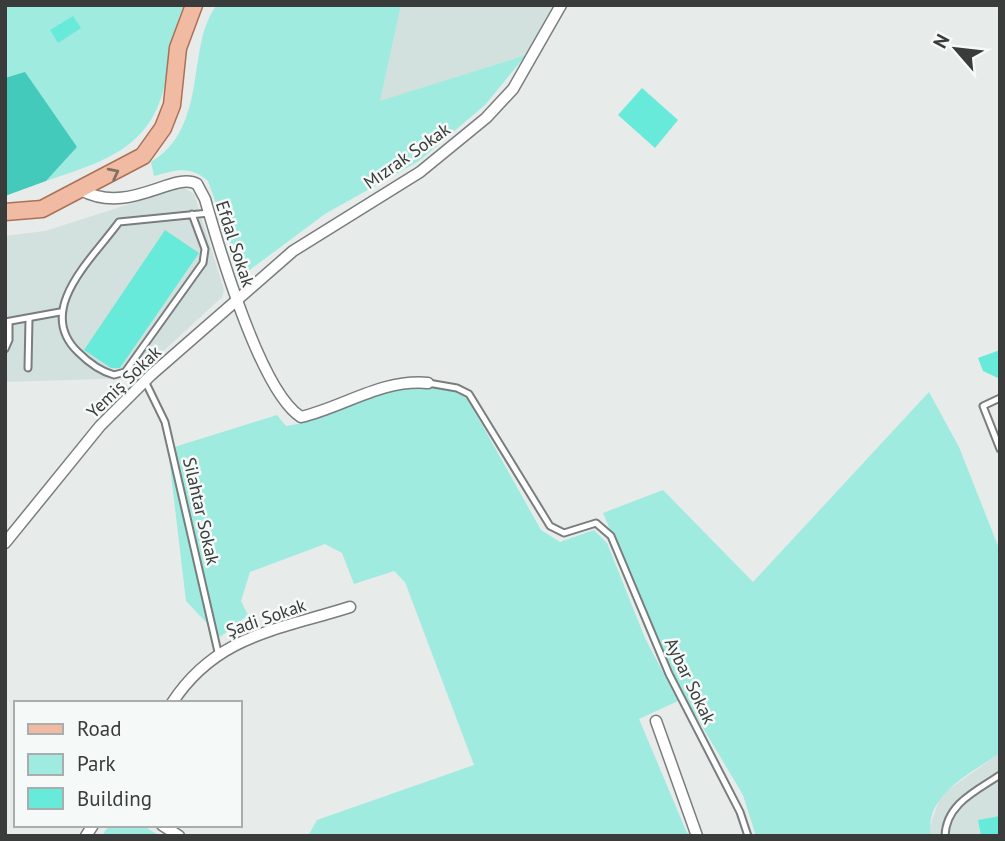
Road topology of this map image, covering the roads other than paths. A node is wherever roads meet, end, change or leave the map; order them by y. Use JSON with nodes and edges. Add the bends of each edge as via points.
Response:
{"nodes":[{"id":1,"x":194,"y":5,"type":"edge"},
{"id":2,"x":561,"y":5,"type":"edge"},
{"id":3,"x":81,"y":190,"type":"junction"},
{"id":4,"x":5,"y":212,"type":"edge"},
{"id":5,"x":209,"y":213,"type":"junction"},
{"id":6,"x":192,"y":215,"type":"junction"},
{"id":7,"x":237,"y":300,"type":"junction"},
{"id":8,"x":60,"y":312,"type":"junction"},
{"id":9,"x":29,"y":319,"type":"junction"},
{"id":10,"x":7,"y":322,"type":"edge"},
{"id":11,"x":5,"y":349,"type":"edge"},
{"id":12,"x":29,"y":368,"type":"dead end"},
{"id":13,"x":145,"y":381,"type":"junction"},
{"id":14,"x":428,"y":383,"type":"joint"},
{"id":15,"x":1000,"y":398,"type":"edge"},
{"id":16,"x":1000,"y":449,"type":"edge"},
{"id":17,"x":5,"y":542,"type":"edge"},
{"id":18,"x":350,"y":607,"type":"dead end"},
{"id":19,"x":218,"y":652,"type":"junction"},
{"id":20,"x":174,"y":701,"type":"edge"},
{"id":21,"x":656,"y":720,"type":"dead end"},
{"id":22,"x":1000,"y":775,"type":"edge"},
{"id":23,"x":697,"y":836,"type":"edge"},
{"id":24,"x":748,"y":836,"type":"edge"},
{"id":25,"x":945,"y":836,"type":"edge"}],
"edges":[{"from":3,"to":1,"type":"main road","one_way":true,"via":[[134,163],[163,128],[172,105],[178,48]]},
{"from":2,"to":7,"type":"street","name":"Mızrak Sokak","via":[[513,89],[486,118],[420,172],[312,237]]},
{"from":3,"to":4,"type":"main road","via":[[42,209]]},
{"from":3,"to":5,"type":"street","name":"Efdal Sokak","via":[[118,200],[190,181],[201,190]]},
{"from":5,"to":6,"type":"lane"},
{"from":5,"to":7,"type":"street","name":"Efdal Sokak"},
{"from":6,"to":8,"type":"lane","via":[[119,222],[66,294]]},
{"from":6,"to":8,"type":"lane","via":[[205,249],[203,263],[125,372],[110,374],[80,354],[65,336]]},
{"from":7,"to":13,"type":"street","name":"Yemiş Sokak"},
{"from":7,"to":14,"type":"street","name":"Efdal Sokak","via":[[279,396],[301,417],[377,388]]},
{"from":8,"to":9,"type":"lane"},
{"from":9,"to":10,"type":"lane"},
{"from":9,"to":12,"type":"lane"},
{"from":10,"to":11,"type":"lane"},
{"from":13,"to":17,"type":"street","name":"Yemiş Sokak","via":[[100,426]]},
{"from":13,"to":19,"type":"lane","name":"Silahtar Sokak","via":[[165,422]]},
{"from":14,"to":24,"type":"lane","name":"Aybar Sokak","via":[[470,394],[550,526],[564,533],[596,523],[611,536],[669,674]]},
{"from":15,"to":16,"type":"lane","via":[[983,405]]},
{"from":18,"to":19,"type":"street","name":"Şadi Sokak"},
{"from":19,"to":20,"type":"street","name":"Şadi Sokak"},
{"from":21,"to":23,"type":"street"},
{"from":22,"to":25,"type":"lane","via":[[959,802],[946,823]]}]}
